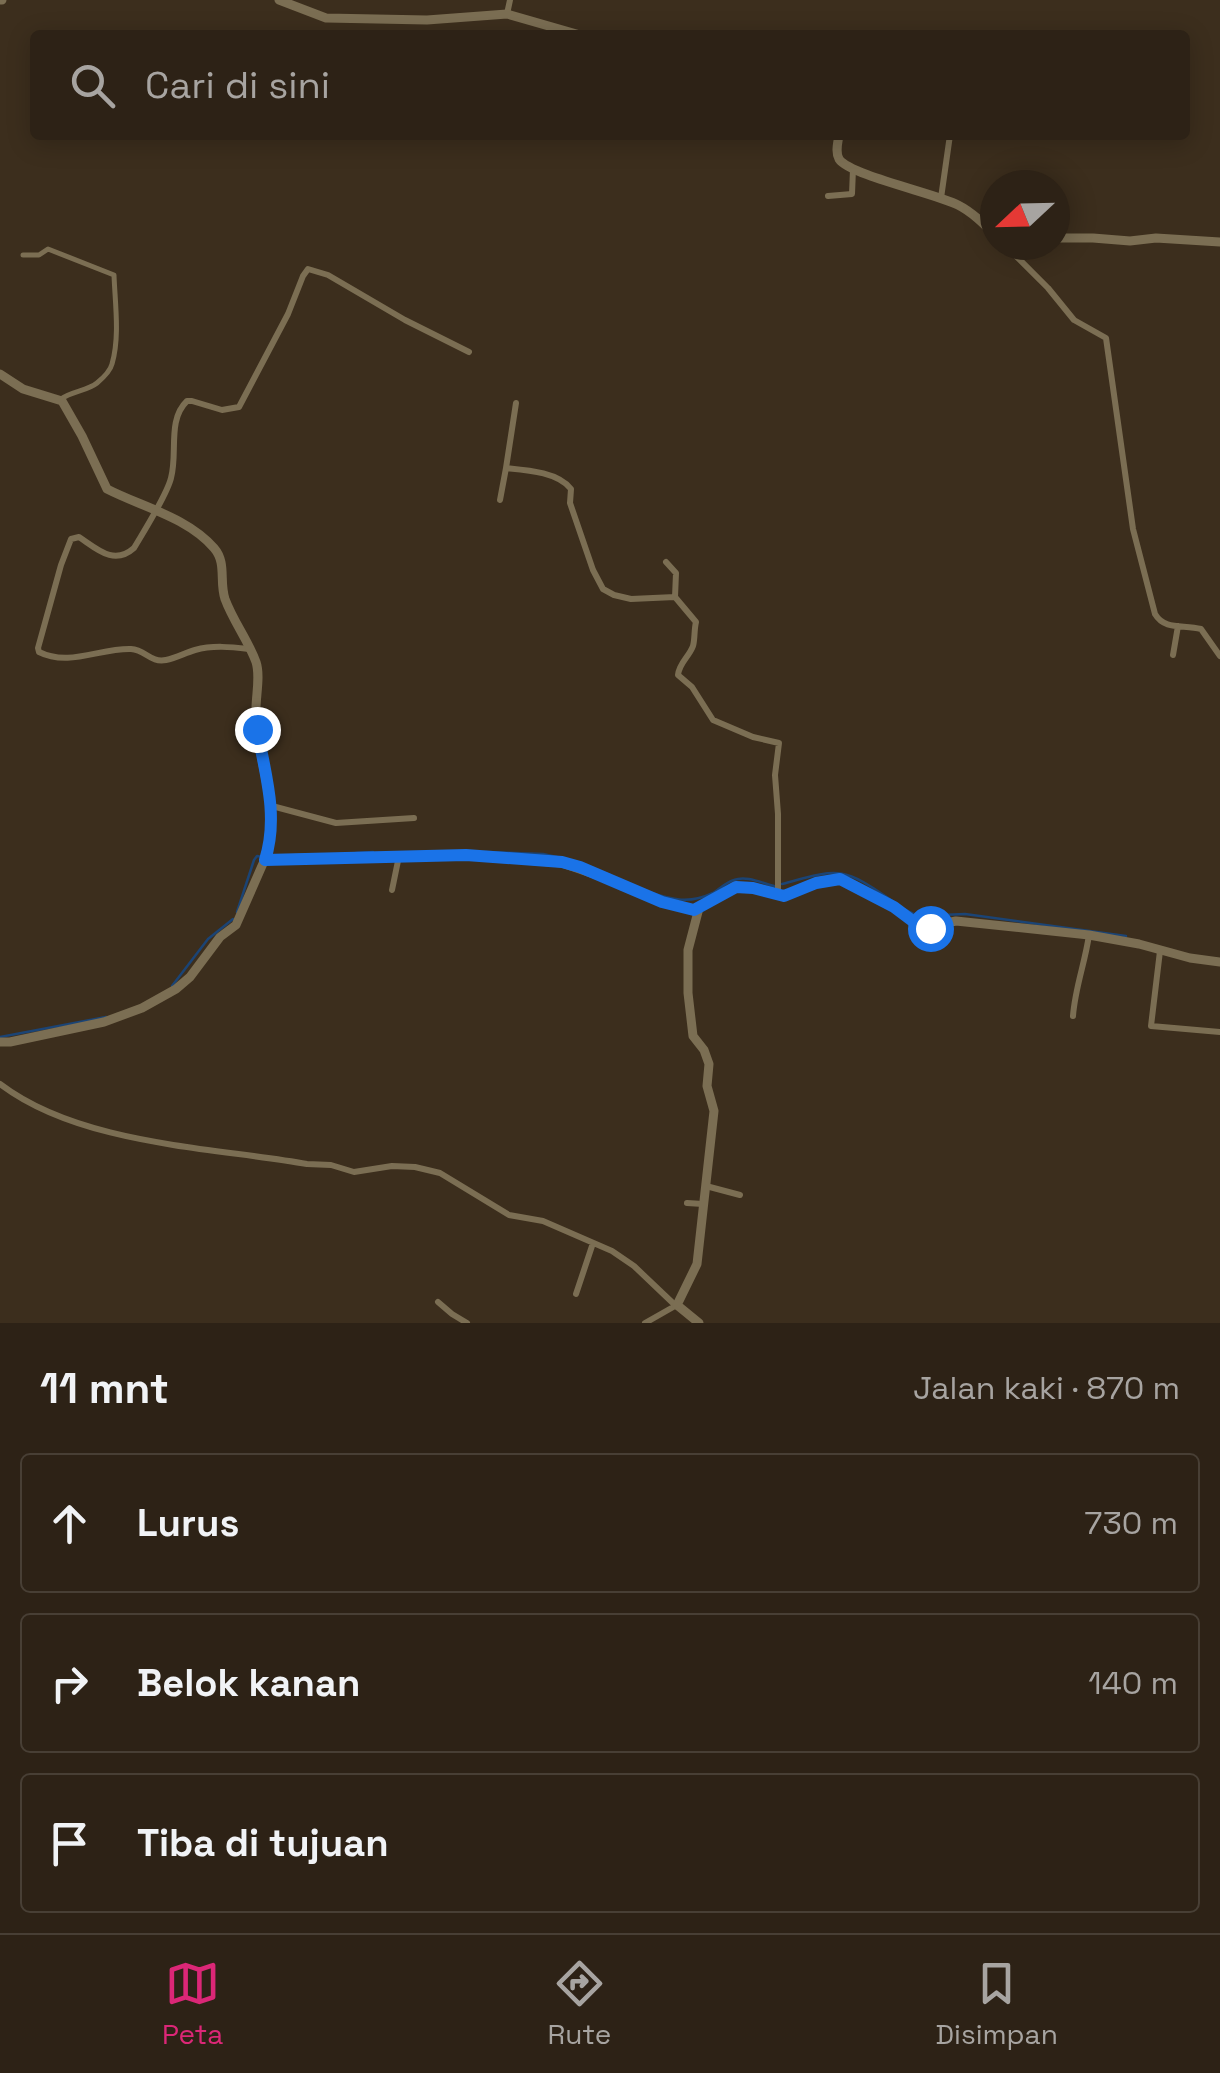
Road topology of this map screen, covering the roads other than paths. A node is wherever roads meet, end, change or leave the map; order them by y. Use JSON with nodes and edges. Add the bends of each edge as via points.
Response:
{"nodes":[{"id":1,"x":278,"y":0,"type":"edge"},
{"id":2,"x":510,"y":0,"type":"edge"},
{"id":3,"x":507,"y":14,"type":"junction"},
{"id":4,"x":563,"y":30,"type":"edge"},
{"id":5,"x":839,"y":140,"type":"edge"},
{"id":6,"x":949,"y":140,"type":"edge"},
{"id":7,"x":853,"y":168,"type":"junction"},
{"id":8,"x":828,"y":196,"type":"dead end"},
{"id":9,"x":941,"y":198,"type":"junction"},
{"id":10,"x":980,"y":221,"type":"edge"},
{"id":11,"x":1070,"y":238,"type":"edge"},
{"id":12,"x":1220,"y":242,"type":"edge"},
{"id":13,"x":22,"y":255,"type":"dead end"},
{"id":14,"x":1020,"y":260,"type":"edge"},
{"id":15,"x":469,"y":352,"type":"dead end"},
{"id":16,"x":0,"y":374,"type":"edge"},
{"id":17,"x":61,"y":399,"type":"junction"},
{"id":18,"x":516,"y":403,"type":"dead end"},
{"id":19,"x":506,"y":468,"type":"junction"},
{"id":20,"x":500,"y":500,"type":"dead end"},
{"id":21,"x":155,"y":510,"type":"junction"},
{"id":22,"x":666,"y":562,"type":"dead end"},
{"id":23,"x":674,"y":597,"type":"junction"},
{"id":24,"x":1178,"y":626,"type":"junction"},
{"id":25,"x":249,"y":649,"type":"junction"},
{"id":26,"x":1173,"y":655,"type":"dead end"},
{"id":27,"x":1220,"y":656,"type":"edge"},
{"id":28,"x":272,"y":806,"type":"junction"},
{"id":29,"x":414,"y":818,"type":"dead end"},
{"id":30,"x":399,"y":856,"type":"junction"},
{"id":31,"x":266,"y":857,"type":"junction"},
{"id":32,"x":392,"y":890,"type":"dead end"},
{"id":33,"x":777,"y":894,"type":"junction"},
{"id":34,"x":699,"y":908,"type":"junction"},
{"id":35,"x":1089,"y":935,"type":"junction"},
{"id":36,"x":1160,"y":951,"type":"junction"},
{"id":37,"x":1220,"y":962,"type":"edge"},
{"id":38,"x":1073,"y":1016,"type":"dead end"},
{"id":39,"x":1220,"y":1032,"type":"edge"},
{"id":40,"x":0,"y":1042,"type":"edge"},
{"id":41,"x":0,"y":1084,"type":"edge"},
{"id":42,"x":706,"y":1186,"type":"junction"},
{"id":43,"x":740,"y":1195,"type":"dead end"},
{"id":44,"x":687,"y":1203,"type":"dead end"},
{"id":45,"x":703,"y":1204,"type":"junction"},
{"id":46,"x":592,"y":1243,"type":"junction"},
{"id":47,"x":576,"y":1294,"type":"dead end"},
{"id":48,"x":438,"y":1302,"type":"dead end"},
{"id":49,"x":676,"y":1306,"type":"junction"},
{"id":50,"x":467,"y":1323,"type":"edge"},
{"id":51,"x":645,"y":1323,"type":"edge"},
{"id":52,"x":699,"y":1323,"type":"edge"}],
"edges":[{"from":1,"to":3,"type":"street","via":[[326,18]]},
{"from":2,"to":3,"type":"street"},
{"from":3,"to":4,"type":"street"},
{"from":5,"to":7,"type":"street","via":[[839,158]]},
{"from":6,"to":9,"type":"street"},
{"from":7,"to":8,"type":"street","via":[[852,194]]},
{"from":7,"to":9,"type":"street"},
{"from":9,"to":10,"type":"street"},
{"from":11,"to":12,"type":"street"},
{"from":13,"to":17,"type":"street","via":[[48,249],[114,275],[112,364],[93,387]]},
{"from":14,"to":24,"type":"street","via":[[1074,320],[1106,338],[1140,559],[1156,618]]},
{"from":15,"to":21,"type":"street","via":[[308,269],[239,407],[187,401],[180,408],[173,473]]},
{"from":16,"to":17,"type":"street"},
{"from":17,"to":21,"type":"street","via":[[104,486]]},
{"from":18,"to":19,"type":"street"},
{"from":19,"to":20,"type":"street"},
{"from":19,"to":23,"type":"street","via":[[568,484],[593,570],[608,592],[632,599]]},
{"from":21,"to":25,"type":"street","via":[[213,546],[226,599]]},
{"from":21,"to":25,"type":"street","via":[[127,555],[112,557],[71,539],[39,652],[75,658],[131,649],[160,660],[214,646]]},
{"from":22,"to":23,"type":"street","via":[[676,574]]},
{"from":23,"to":33,"type":"street","via":[[696,622],[694,644],[678,676],[713,720],[779,744]]},
{"from":24,"to":26,"type":"street"},
{"from":24,"to":27,"type":"street","via":[[1201,629]]},
{"from":25,"to":28,"type":"street","via":[[257,666],[257,729]]},
{"from":28,"to":29,"type":"street","via":[[336,823]]},
{"from":28,"to":31,"type":"street"},
{"from":30,"to":31,"type":"street"},
{"from":30,"to":32,"type":"street"},
{"from":30,"to":34,"type":"street","via":[[562,862],[662,902]]},
{"from":31,"to":40,"type":"street","via":[[236,925],[164,998],[104,1022]]},
{"from":33,"to":34,"type":"street","via":[[736,887]]},
{"from":33,"to":35,"type":"street","via":[[840,879],[927,927],[956,921]]},
{"from":34,"to":42,"type":"street","via":[[688,950],[688,993],[693,1036],[709,1064],[713,1107]]},
{"from":35,"to":36,"type":"street"},
{"from":35,"to":38,"type":"street"},
{"from":36,"to":37,"type":"street"},
{"from":36,"to":39,"type":"street","via":[[1151,1026]]},
{"from":41,"to":46,"type":"street","via":[[64,1118],[122,1135],[349,1172],[429,1170],[509,1215],[543,1220]]},
{"from":42,"to":43,"type":"street"},
{"from":42,"to":45,"type":"street"},
{"from":44,"to":45,"type":"street"},
{"from":45,"to":49,"type":"street","via":[[696,1268]]},
{"from":46,"to":47,"type":"street"},
{"from":46,"to":49,"type":"street","via":[[634,1266]]},
{"from":48,"to":50,"type":"street"},
{"from":49,"to":51,"type":"street"},
{"from":49,"to":52,"type":"street"}]}
